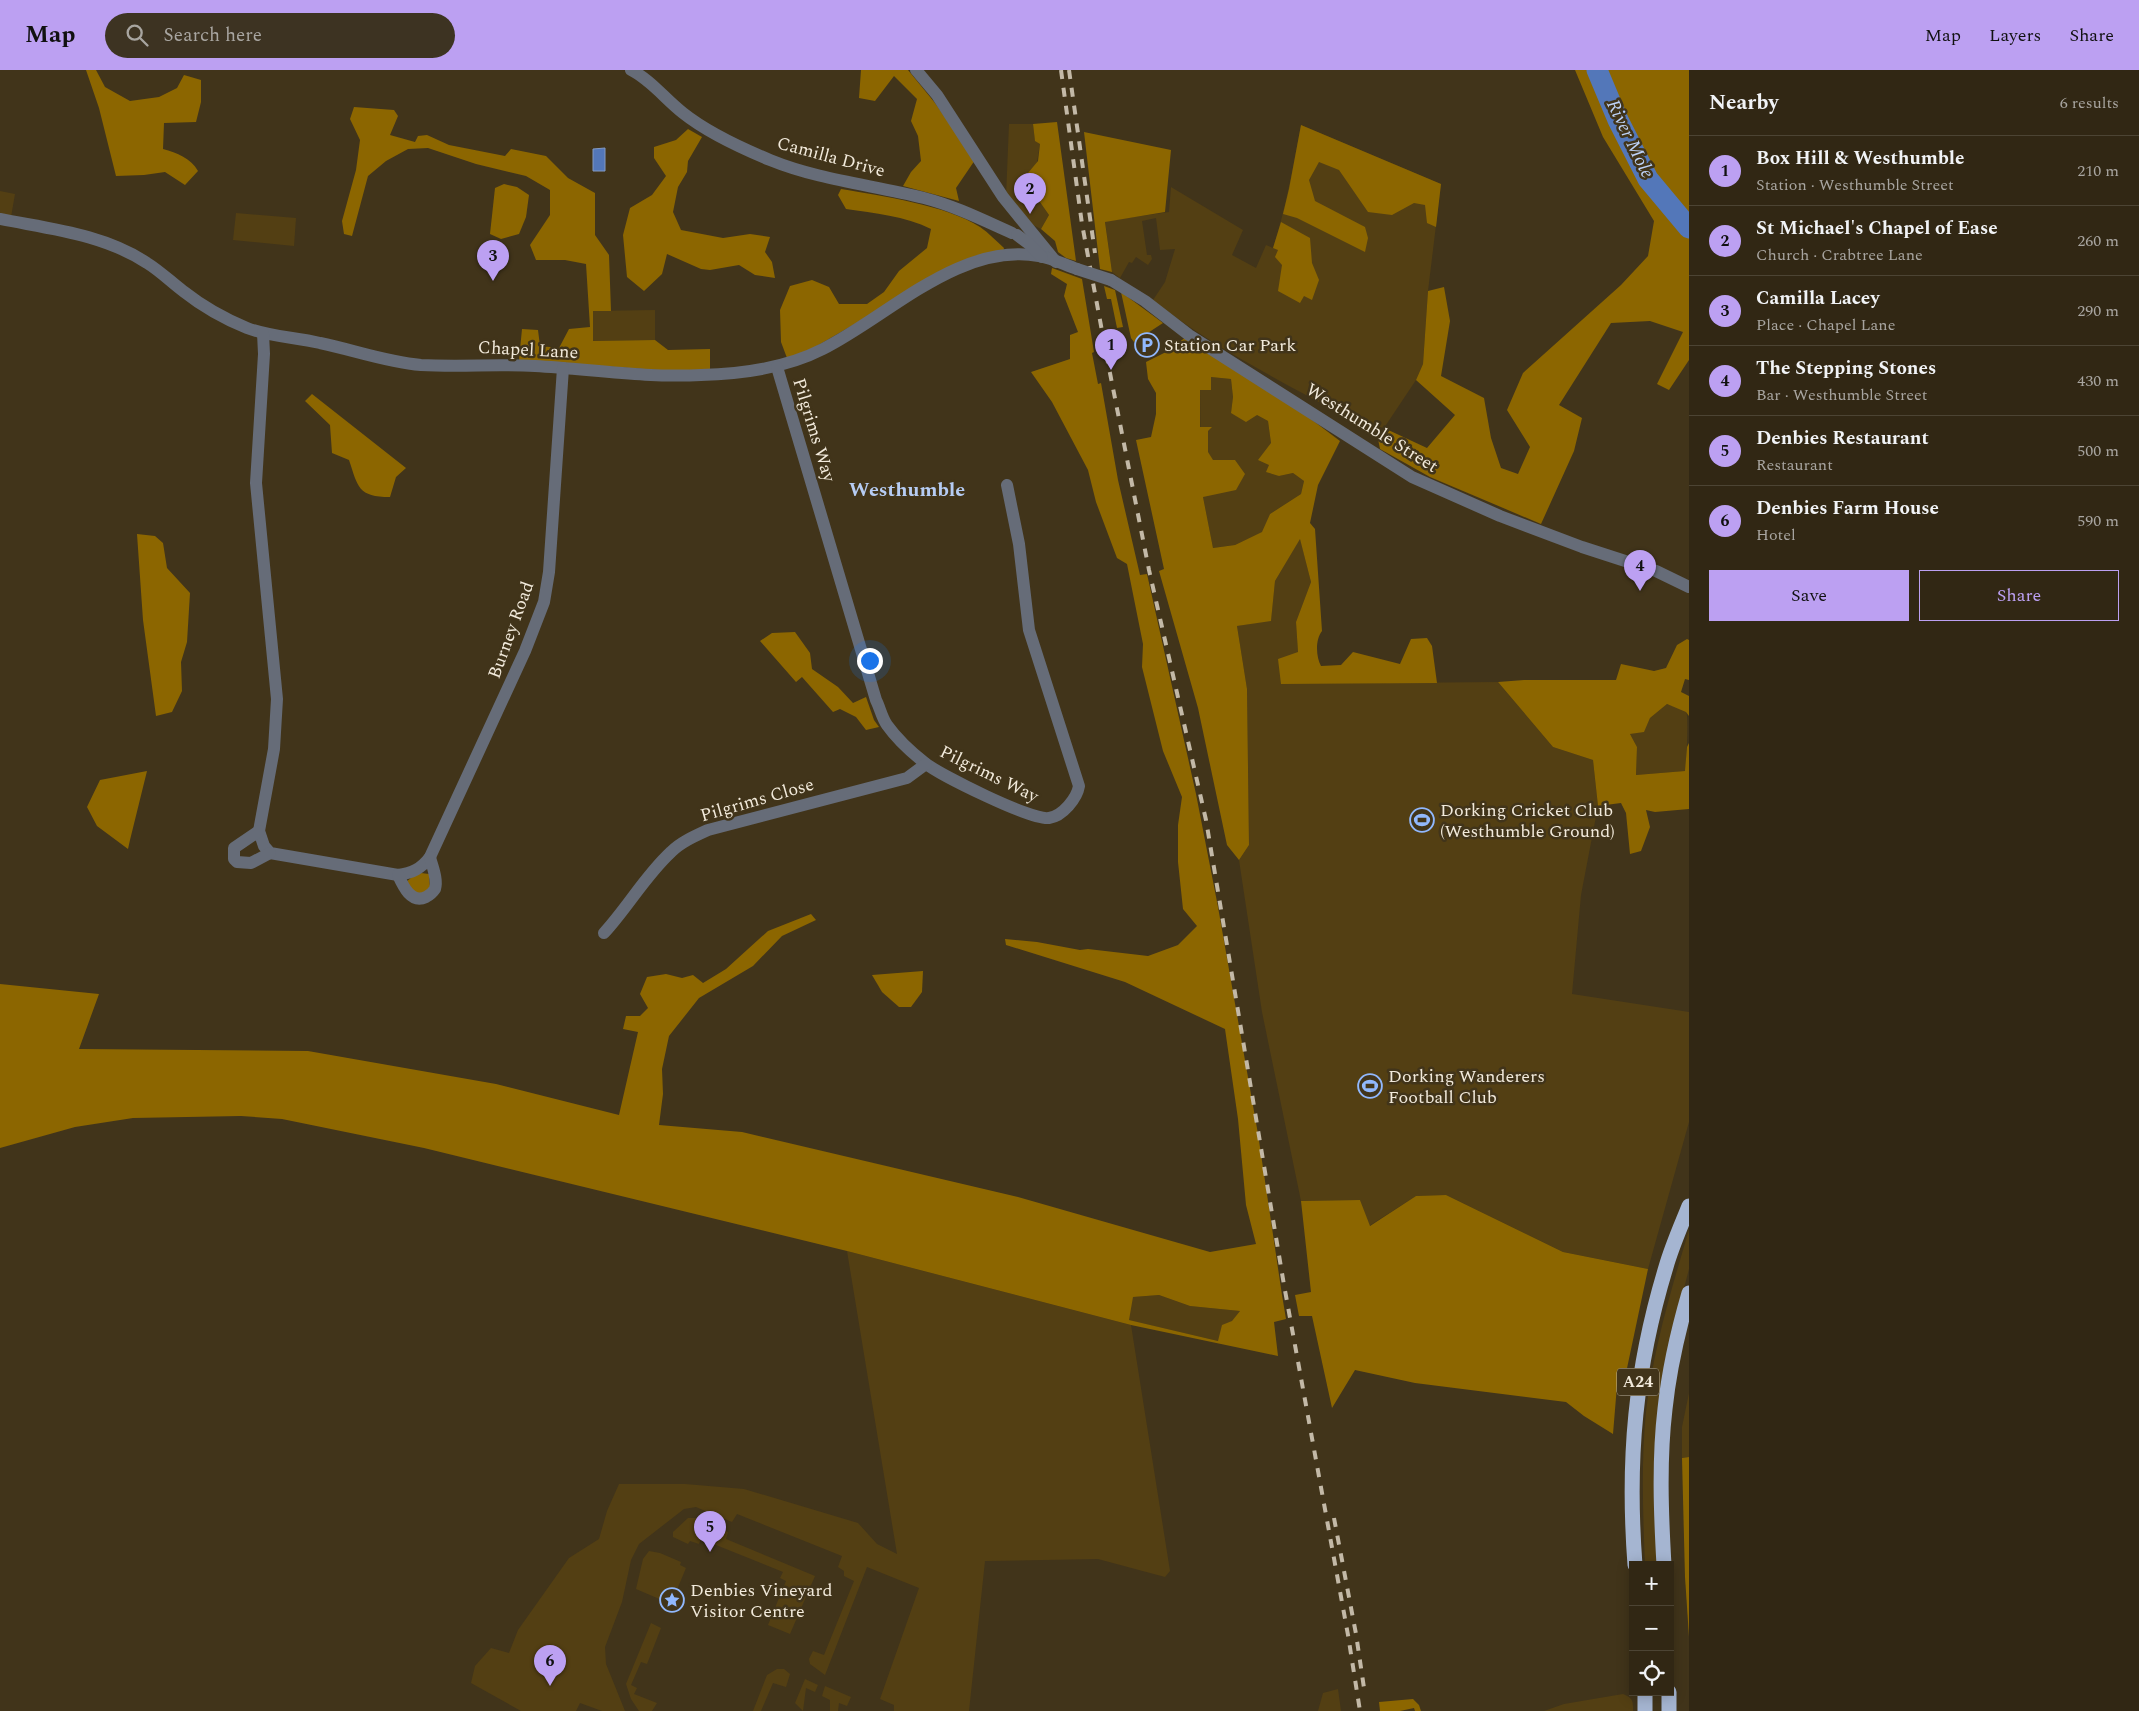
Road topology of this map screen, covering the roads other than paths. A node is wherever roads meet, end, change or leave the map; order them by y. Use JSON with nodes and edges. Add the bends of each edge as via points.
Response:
{"nodes":[{"id":1,"x":631,"y":70,"type":"edge"},
{"id":2,"x":916,"y":70,"type":"edge"},
{"id":3,"x":0,"y":219,"type":"edge"},
{"id":4,"x":1042,"y":257,"type":"junction"},
{"id":5,"x":1056,"y":262,"type":"junction"},
{"id":6,"x":263,"y":333,"type":"junction"},
{"id":7,"x":777,"y":366,"type":"junction"},
{"id":8,"x":564,"y":368,"type":"junction"},
{"id":9,"x":1007,"y":485,"type":"dead end"},
{"id":10,"x":1689,"y":587,"type":"edge"},
{"id":11,"x":926,"y":764,"type":"junction"},
{"id":12,"x":259,"y":831,"type":"junction"},
{"id":13,"x":270,"y":853,"type":"junction"},
{"id":14,"x":430,"y":857,"type":"junction"},
{"id":15,"x":398,"y":875,"type":"junction"},
{"id":16,"x":604,"y":933,"type":"dead end"},
{"id":17,"x":1689,"y":1206,"type":"edge"},
{"id":18,"x":1689,"y":1293,"type":"edge"},
{"id":19,"x":1635,"y":1561,"type":"edge"},
{"id":20,"x":1664,"y":1561,"type":"edge"},
{"id":21,"x":1645,"y":1696,"type":"edge"},
{"id":22,"x":1669,"y":1696,"type":"edge"},
{"id":23,"x":1645,"y":1711,"type":"edge"},
{"id":24,"x":1669,"y":1711,"type":"edge"}],
"edges":[{"from":1,"to":4,"type":"street","name":"Camilla Drive","via":[[692,119],[769,159],[793,168],[950,206],[1014,234]]},
{"from":2,"to":5,"type":"street","via":[[937,95],[1002,197]]},
{"from":3,"to":6,"type":"street","name":"Chapel Lane","via":[[89,236],[109,243],[146,262],[210,308]]},
{"from":4,"to":5,"type":"street","name":"Chapel Lane"},
{"from":4,"to":7,"type":"street","name":"Chapel Lane","via":[[1006,256],[966,265],[927,284],[846,337],[800,360]]},
{"from":5,"to":10,"type":"street","name":"Westhumble Street","bridge":true,"via":[[1111,280],[1146,301],[1190,335],[1412,477],[1471,505]]},
{"from":6,"to":8,"type":"street","name":"Chapel Lane","via":[[419,364]]},
{"from":6,"to":12,"type":"street","via":[[256,483],[277,699],[274,749]]},
{"from":7,"to":8,"type":"street","name":"Chapel Lane","via":[[683,376]]},
{"from":7,"to":11,"type":"street","name":"Pilgrims Way","via":[[876,700],[886,724]]},
{"from":8,"to":14,"type":"street","name":"Burney Road","via":[[544,602],[525,651]]},
{"from":9,"to":11,"type":"street","name":"Pilgrims Way","via":[[1019,544],[1029,630],[1073,766],[1078,793],[1056,816],[1040,817],[990,797]]},
{"from":11,"to":16,"type":"street","name":"Pilgrims Close","via":[[907,778],[708,830],[687,840],[646,878]]},
{"from":12,"to":13,"type":"street"},
{"from":12,"to":13,"type":"street","via":[[234,848],[234,859],[251,863]]},
{"from":13,"to":15,"type":"street","name":"Burney Road"},
{"from":14,"to":15,"type":"street","name":"Burney Road","via":[[418,870]]},
{"from":14,"to":15,"type":"street","via":[[435,884],[428,896],[411,896]]},
{"from":17,"to":19,"type":"highway","number":"A24","via":[[1666,1265],[1639,1380],[1632,1462]]},
{"from":18,"to":20,"type":"highway","number":"A24","via":[[1664,1410],[1661,1503]]},
{"from":21,"to":23,"type":"highway"},
{"from":22,"to":24,"type":"highway"}]}
